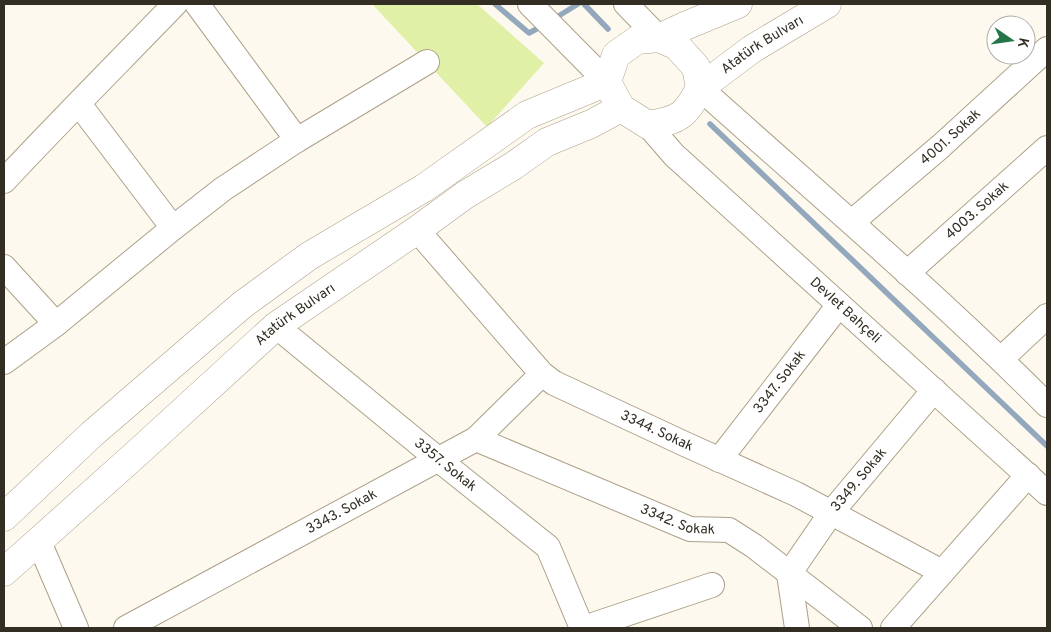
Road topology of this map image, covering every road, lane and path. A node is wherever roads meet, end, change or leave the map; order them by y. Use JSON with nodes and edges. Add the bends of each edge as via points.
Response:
{"nodes":[{"id":1,"x":175,"y":4,"type":"edge"},
{"id":2,"x":197,"y":4,"type":"edge"},
{"id":3,"x":626,"y":4,"type":"edge"},
{"id":4,"x":738,"y":4,"type":"edge"},
{"id":5,"x":827,"y":4,"type":"edge"},
{"id":6,"x":534,"y":9,"type":"edge"},
{"id":7,"x":660,"y":38,"type":"junction"},
{"id":8,"x":1047,"y":49,"type":"edge"},
{"id":9,"x":427,"y":62,"type":"dead end"},
{"id":10,"x":607,"y":82,"type":"junction"},
{"id":11,"x":700,"y":88,"type":"junction"},
{"id":12,"x":79,"y":104,"type":"junction"},
{"id":13,"x":622,"y":108,"type":"junction"},
{"id":14,"x":648,"y":125,"type":"junction"},
{"id":15,"x":297,"y":140,"type":"junction"},
{"id":16,"x":1047,"y":148,"type":"edge"},
{"id":17,"x":4,"y":181,"type":"edge"},
{"id":18,"x":852,"y":222,"type":"junction"},
{"id":19,"x":173,"y":228,"type":"junction"},
{"id":20,"x":417,"y":230,"type":"junction"},
{"id":21,"x":4,"y":267,"type":"edge"},
{"id":22,"x":907,"y":272,"type":"junction"},
{"id":23,"x":839,"y":305,"type":"junction"},
{"id":24,"x":1047,"y":316,"type":"edge"},
{"id":25,"x":56,"y":324,"type":"junction"},
{"id":26,"x":276,"y":326,"type":"junction"},
{"id":27,"x":1001,"y":359,"type":"junction"},
{"id":28,"x":4,"y":362,"type":"edge"},
{"id":29,"x":542,"y":374,"type":"junction"},
{"id":30,"x":934,"y":390,"type":"junction"},
{"id":31,"x":1047,"y":405,"type":"edge"},
{"id":32,"x":476,"y":439,"type":"junction"},
{"id":33,"x":439,"y":460,"type":"junction"},
{"id":34,"x":719,"y":460,"type":"junction"},
{"id":35,"x":1028,"y":475,"type":"junction"},
{"id":36,"x":1047,"y":493,"type":"edge"},
{"id":37,"x":831,"y":512,"type":"junction"},
{"id":38,"x":4,"y":517,"type":"edge"},
{"id":39,"x":39,"y":542,"type":"junction"},
{"id":40,"x":4,"y":572,"type":"edge"},
{"id":41,"x":942,"y":572,"type":"junction"},
{"id":42,"x":789,"y":574,"type":"junction"},
{"id":43,"x":712,"y":584,"type":"dead end"},
{"id":44,"x":76,"y":628,"type":"edge"},
{"id":45,"x":126,"y":628,"type":"edge"},
{"id":46,"x":583,"y":628,"type":"edge"},
{"id":47,"x":797,"y":628,"type":"edge"},
{"id":48,"x":860,"y":628,"type":"edge"},
{"id":49,"x":893,"y":628,"type":"edge"}],
"edges":[{"from":1,"to":12,"type":"street"},
{"from":2,"to":15,"type":"street"},
{"from":3,"to":7,"type":"street"},
{"from":4,"to":7,"type":"main road"},
{"from":5,"to":11,"type":"main road","name":"Atatürk Bulvarı","via":[[752,49]]},
{"from":6,"to":10,"type":"street"},
{"from":7,"to":10,"type":"main road","via":[[637,40],[616,55]]},
{"from":7,"to":11,"type":"main road","via":[[677,46],[696,67]]},
{"from":8,"to":18,"type":"street","name":"4001. Sokak"},
{"from":9,"to":15,"type":"street"},
{"from":10,"to":13,"type":"main road"},
{"from":10,"to":38,"type":"main road","via":[[527,115],[424,188],[309,256],[242,305],[92,434]]},
{"from":11,"to":14,"type":"main road","via":[[688,110],[670,122]]},
{"from":11,"to":18,"type":"street"},
{"from":12,"to":17,"type":"street"},
{"from":12,"to":19,"type":"street"},
{"from":13,"to":14,"type":"main road"},
{"from":13,"to":20,"type":"main road","name":"Atatürk Bulvarı","via":[[547,142],[514,166],[465,194]]},
{"from":14,"to":23,"type":"street","name":"Devlet Bahçeli","via":[[674,155]]},
{"from":15,"to":19,"type":"street","via":[[223,189]]},
{"from":16,"to":22,"type":"street","name":"4003. Sokak"},
{"from":18,"to":22,"type":"street"},
{"from":19,"to":25,"type":"street"},
{"from":20,"to":26,"type":"main road","name":"Atatürk Bulvarı"},
{"from":20,"to":29,"type":"street","name":"3344. Sokak"},
{"from":21,"to":25,"type":"street"},
{"from":22,"to":27,"type":"street"},
{"from":23,"to":30,"type":"street","name":"Devlet Bahçeli"},
{"from":23,"to":34,"type":"street","name":"3347. Sokak"},
{"from":24,"to":27,"type":"street"},
{"from":25,"to":28,"type":"street"},
{"from":26,"to":33,"type":"street","name":"3357. Sokak"},
{"from":26,"to":39,"type":"main road","name":"Atatürk Bulvarı"},
{"from":27,"to":31,"type":"street"},
{"from":29,"to":32,"type":"street","name":"3343. Sokak"},
{"from":29,"to":34,"type":"street","name":"3344. Sokak","via":[[563,387]]},
{"from":30,"to":35,"type":"street","name":"Devlet Bahçeli"},
{"from":30,"to":37,"type":"street","name":"3349. Sokak"},
{"from":32,"to":33,"type":"street","name":"3343. Sokak"},
{"from":32,"to":42,"type":"street","name":"3342. Sokak","via":[[690,529],[729,530]]},
{"from":33,"to":45,"type":"street","name":"3343. Sokak"},
{"from":33,"to":46,"type":"street","name":"3357. Sokak","via":[[548,547]]},
{"from":34,"to":37,"type":"street","name":"3344. Sokak"},
{"from":35,"to":36,"type":"street","name":"Devlet Bahçeli"},
{"from":35,"to":41,"type":"street"},
{"from":37,"to":41,"type":"street","name":"3344. Sokak"},
{"from":37,"to":42,"type":"street","name":"3349. Sokak"},
{"from":39,"to":40,"type":"main road","name":"Atatürk Bulvarı"},
{"from":39,"to":44,"type":"street"},
{"from":41,"to":49,"type":"street"},
{"from":42,"to":47,"type":"street"},
{"from":42,"to":48,"type":"street","name":"3342. Sokak"},
{"from":43,"to":46,"type":"street"}]}
